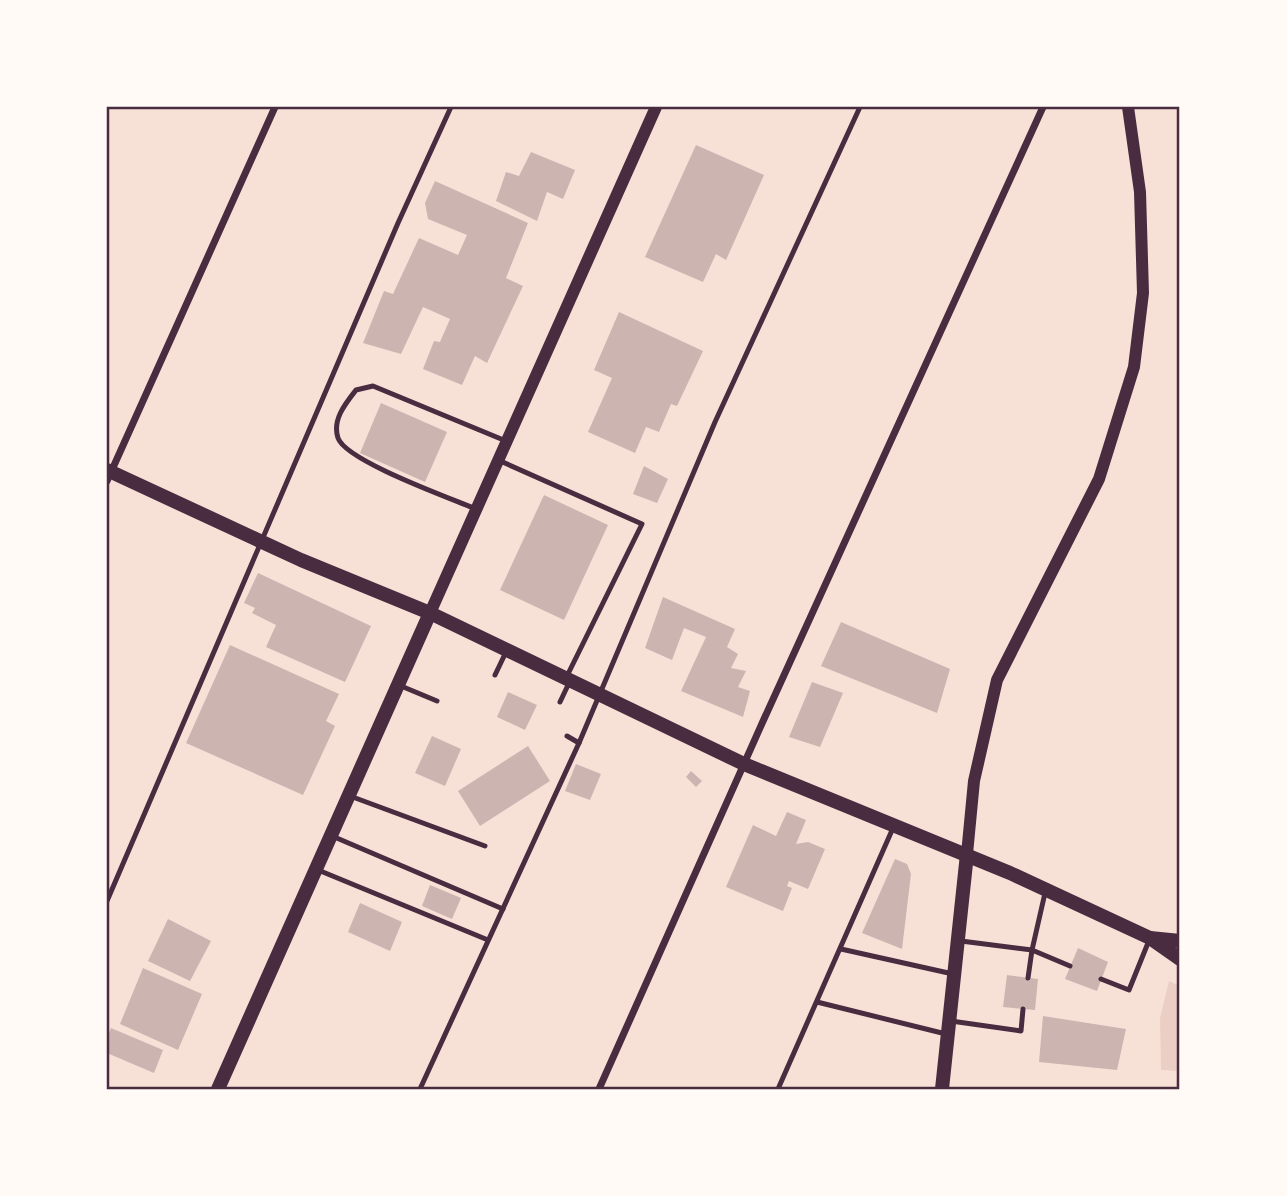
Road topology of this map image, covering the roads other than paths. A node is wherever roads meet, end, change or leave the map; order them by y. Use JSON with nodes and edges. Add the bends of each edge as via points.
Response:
{"nodes":[{"id":1,"x":275,"y":107,"type":"edge"},
{"id":2,"x":451,"y":107,"type":"edge"},
{"id":3,"x":656,"y":107,"type":"edge"},
{"id":4,"x":860,"y":107,"type":"edge"},
{"id":5,"x":1043,"y":107,"type":"edge"},
{"id":6,"x":1128,"y":107,"type":"edge"},
{"id":7,"x":506,"y":441,"type":"junction"},
{"id":8,"x":498,"y":460,"type":"junction"},
{"id":9,"x":108,"y":474,"type":"edge"},
{"id":10,"x":476,"y":509,"type":"junction"},
{"id":11,"x":262,"y":541,"type":"junction"},
{"id":12,"x":430,"y":613,"type":"junction"},
{"id":13,"x":507,"y":650,"type":"junction"},
{"id":14,"x":495,"y":674,"type":"dead end"},
{"id":15,"x":568,"y":679,"type":"junction"},
{"id":16,"x":398,"y":684,"type":"junction"},
{"id":17,"x":600,"y":694,"type":"junction"},
{"id":18,"x":437,"y":701,"type":"dead end"},
{"id":19,"x":560,"y":702,"type":"dead end"},
{"id":20,"x":568,"y":736,"type":"dead end"},
{"id":21,"x":579,"y":743,"type":"junction"},
{"id":22,"x":744,"y":764,"type":"junction"},
{"id":23,"x":348,"y":795,"type":"junction"},
{"id":24,"x":894,"y":825,"type":"junction"},
{"id":25,"x":330,"y":836,"type":"junction"},
{"id":26,"x":485,"y":846,"type":"dead end"},
{"id":27,"x":967,"y":854,"type":"junction"},
{"id":28,"x":316,"y":869,"type":"junction"},
{"id":29,"x":1045,"y":890,"type":"junction"},
{"id":30,"x":107,"y":901,"type":"edge"},
{"id":31,"x":503,"y":909,"type":"junction"},
{"id":32,"x":1150,"y":938,"type":"junction"},
{"id":33,"x":488,"y":940,"type":"junction"},
{"id":34,"x":956,"y":940,"type":"junction"},
{"id":35,"x":1180,"y":941,"type":"edge"},
{"id":36,"x":841,"y":949,"type":"junction"},
{"id":37,"x":1032,"y":950,"type":"junction"},
{"id":38,"x":1180,"y":959,"type":"edge"},
{"id":39,"x":1070,"y":966,"type":"dead end"},
{"id":40,"x":953,"y":974,"type":"junction"},
{"id":41,"x":1028,"y":978,"type":"dead end"},
{"id":42,"x":1101,"y":979,"type":"dead end"},
{"id":43,"x":817,"y":1002,"type":"junction"},
{"id":44,"x":1023,"y":1009,"type":"dead end"},
{"id":45,"x":947,"y":1027,"type":"junction"},
{"id":46,"x":218,"y":1089,"type":"edge"},
{"id":47,"x":420,"y":1089,"type":"edge"},
{"id":48,"x":599,"y":1089,"type":"edge"},
{"id":49,"x":778,"y":1089,"type":"edge"},
{"id":50,"x":942,"y":1089,"type":"edge"}],
"edges":[{"from":1,"to":9,"type":"street"},
{"from":2,"to":11,"type":"lane"},
{"from":3,"to":7,"type":"street"},
{"from":4,"to":17,"type":"lane","via":[[715,422]]},
{"from":5,"to":22,"type":"street"},
{"from":6,"to":27,"type":"street","via":[[1140,192],[1143,293],[1134,367],[1099,479],[998,680],[974,781]]},
{"from":7,"to":8,"type":"street"},
{"from":7,"to":10,"type":"lane","via":[[373,386],[356,390],[339,415],[338,440],[355,456]]},
{"from":8,"to":10,"type":"street"},
{"from":8,"to":15,"type":"lane","via":[[642,524]]},
{"from":9,"to":11,"type":"main road"},
{"from":10,"to":12,"type":"street"},
{"from":11,"to":12,"type":"main road"},
{"from":11,"to":30,"type":"lane"},
{"from":12,"to":13,"type":"main road"},
{"from":12,"to":16,"type":"main road"},
{"from":13,"to":14,"type":"lane"},
{"from":13,"to":15,"type":"main road"},
{"from":15,"to":17,"type":"main road"},
{"from":15,"to":19,"type":"lane"},
{"from":16,"to":18,"type":"lane"},
{"from":16,"to":23,"type":"main road"},
{"from":17,"to":21,"type":"lane"},
{"from":17,"to":22,"type":"main road"},
{"from":20,"to":21,"type":"lane"},
{"from":21,"to":31,"type":"lane"},
{"from":22,"to":24,"type":"main road"},
{"from":22,"to":48,"type":"street"},
{"from":23,"to":25,"type":"main road"},
{"from":23,"to":26,"type":"lane"},
{"from":24,"to":27,"type":"main road"},
{"from":24,"to":36,"type":"lane"},
{"from":25,"to":28,"type":"main road"},
{"from":25,"to":31,"type":"lane"},
{"from":27,"to":29,"type":"main road"},
{"from":27,"to":34,"type":"main road"},
{"from":28,"to":33,"type":"lane"},
{"from":28,"to":46,"type":"main road"},
{"from":29,"to":32,"type":"main road"},
{"from":29,"to":37,"type":"lane"},
{"from":31,"to":33,"type":"lane"},
{"from":32,"to":35,"type":"main road"},
{"from":32,"to":38,"type":"main road"},
{"from":32,"to":42,"type":"lane","via":[[1129,990]]},
{"from":33,"to":47,"type":"lane"},
{"from":34,"to":37,"type":"lane"},
{"from":34,"to":40,"type":"main road"},
{"from":36,"to":40,"type":"lane"},
{"from":36,"to":43,"type":"lane"},
{"from":37,"to":39,"type":"lane"},
{"from":37,"to":41,"type":"lane"},
{"from":40,"to":45,"type":"main road"},
{"from":43,"to":45,"type":"lane"},
{"from":43,"to":49,"type":"lane"},
{"from":44,"to":45,"type":"lane","via":[[1021,1031]]},
{"from":45,"to":50,"type":"main road"}]}
